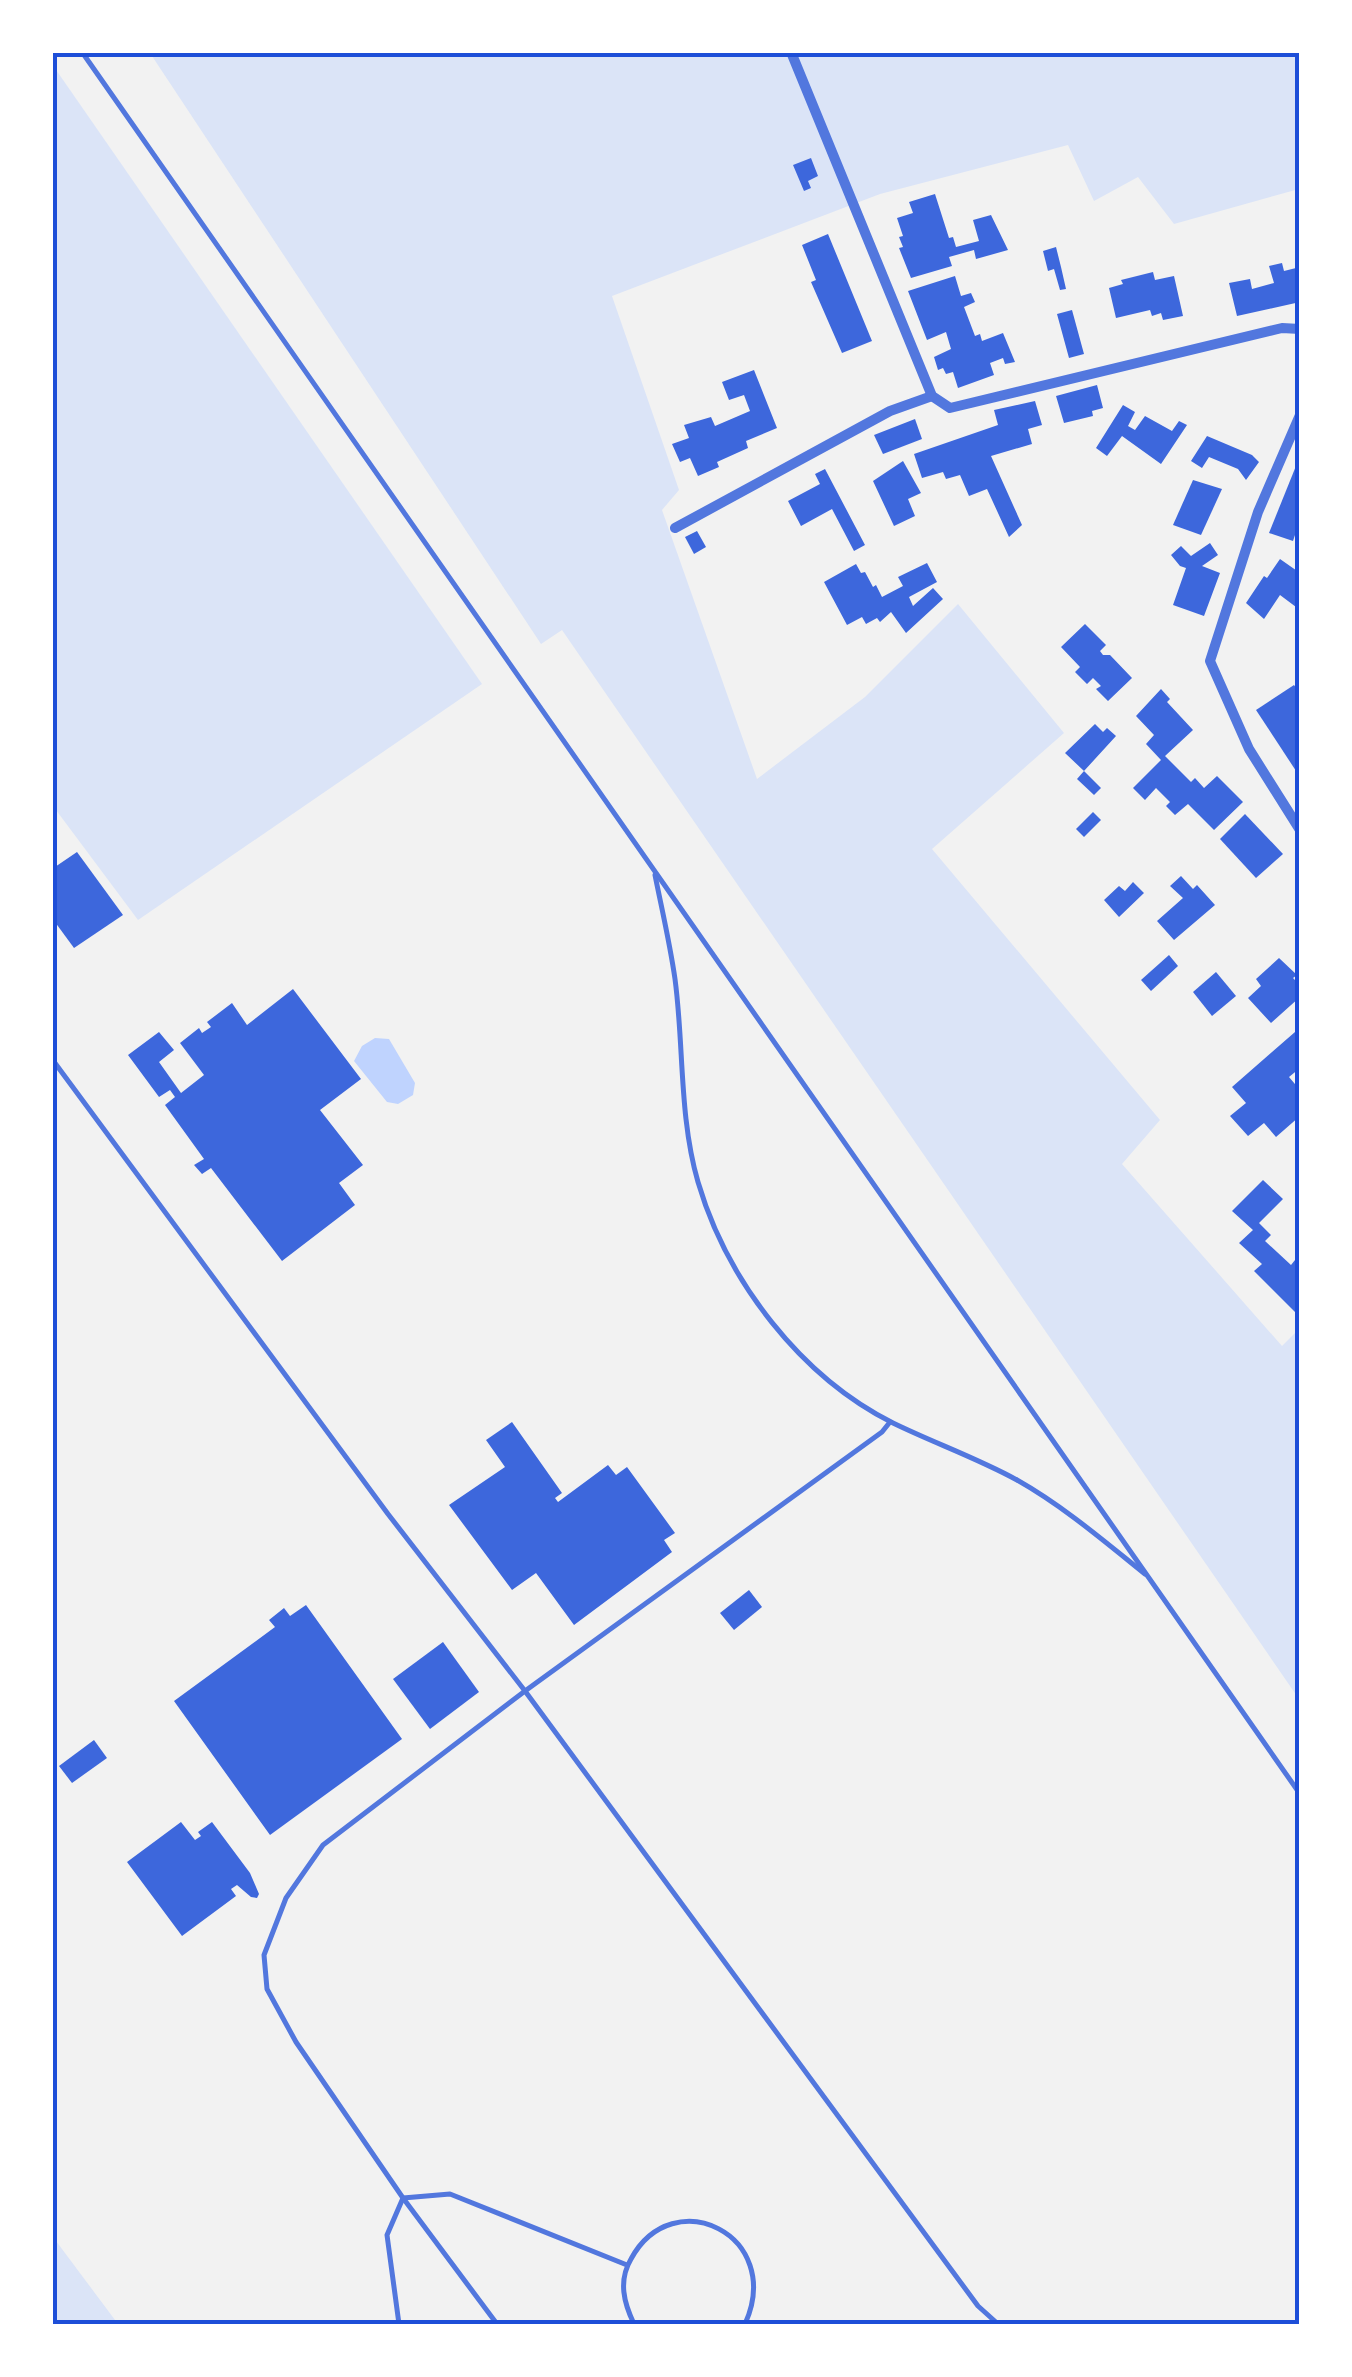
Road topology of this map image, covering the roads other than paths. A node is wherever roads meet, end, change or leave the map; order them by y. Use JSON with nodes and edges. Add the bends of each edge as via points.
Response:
{"nodes":[{"id":1,"x":82,"y":52,"type":"edge"},
{"id":2,"x":791,"y":52,"type":"edge"},
{"id":3,"x":1300,"y":329,"type":"edge"},
{"id":4,"x":932,"y":396,"type":"junction"},
{"id":5,"x":1300,"y":415,"type":"edge"},
{"id":6,"x":675,"y":528,"type":"dead end"},
{"id":7,"x":1300,"y":830,"type":"edge"},
{"id":8,"x":655,"y":872,"type":"junction"},
{"id":9,"x":52,"y":1059,"type":"edge"},
{"id":10,"x":890,"y":1422,"type":"junction"},
{"id":11,"x":1150,"y":1577,"type":"junction"},
{"id":12,"x":525,"y":1691,"type":"junction"},
{"id":13,"x":1300,"y":1794,"type":"edge"},
{"id":14,"x":403,"y":2198,"type":"junction"},
{"id":15,"x":627,"y":2265,"type":"junction"},
{"id":16,"x":400,"y":2324,"type":"edge"},
{"id":17,"x":497,"y":2324,"type":"edge"},
{"id":18,"x":634,"y":2324,"type":"edge"},
{"id":19,"x":745,"y":2324,"type":"edge"},
{"id":20,"x":998,"y":2324,"type":"edge"}],
"edges":[{"from":1,"to":8,"type":"lane"},
{"from":2,"to":4,"type":"street"},
{"from":3,"to":4,"type":"street","via":[[950,408]]},
{"from":4,"to":6,"type":"street","via":[[890,411]]},
{"from":5,"to":7,"type":"street","via":[[1258,512],[1210,661],[1249,748]]},
{"from":8,"to":10,"type":"lane","via":[[675,980],[687,1127],[718,1236],[776,1327],[813,1366]]},
{"from":8,"to":11,"type":"lane"},
{"from":9,"to":12,"type":"lane"},
{"from":10,"to":11,"type":"lane","via":[[1016,1480]]},
{"from":10,"to":12,"type":"lane"},
{"from":11,"to":13,"type":"lane"},
{"from":12,"to":14,"type":"lane","via":[[324,1845],[286,1898],[264,1954],[267,1989],[296,2042]]},
{"from":12,"to":20,"type":"lane","via":[[978,2306]]},
{"from":14,"to":15,"type":"lane","via":[[450,2194]]},
{"from":14,"to":16,"type":"lane","via":[[387,2235]]},
{"from":14,"to":17,"type":"lane"},
{"from":15,"to":18,"type":"lane","via":[[623,2286]]},
{"from":15,"to":19,"type":"lane","via":[[646,2238],[676,2222],[720,2229],[738,2243],[756,2284]]}]}
